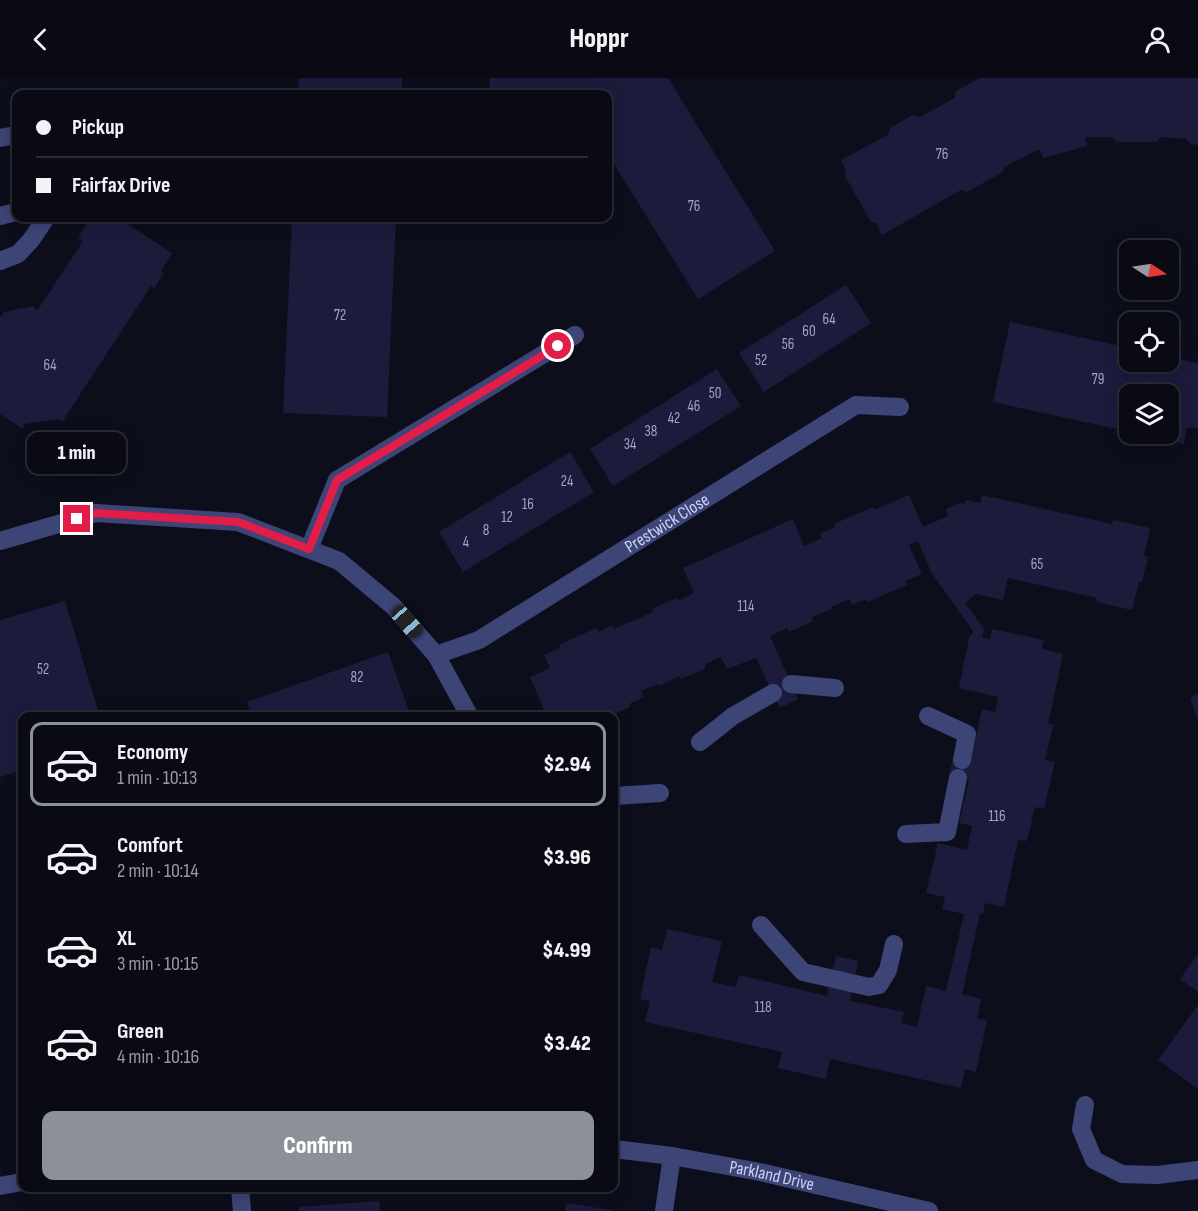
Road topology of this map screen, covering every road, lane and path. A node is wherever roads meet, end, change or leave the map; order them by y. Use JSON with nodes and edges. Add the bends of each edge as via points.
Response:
{"nodes":[{"id":1,"x":43,"y":222,"type":"edge"},
{"id":2,"x":0,"y":261,"type":"edge"},
{"id":3,"x":575,"y":335,"type":"dead end"},
{"id":4,"x":900,"y":407,"type":"dead end"},
{"id":5,"x":0,"y":541,"type":"edge"},
{"id":6,"x":309,"y":549,"type":"junction"},
{"id":7,"x":436,"y":655,"type":"junction"},
{"id":8,"x":791,"y":684,"type":"dead end"},
{"id":9,"x":835,"y":688,"type":"dead end"},
{"id":10,"x":773,"y":693,"type":"dead end"},
{"id":11,"x":467,"y":712,"type":"edge"},
{"id":12,"x":928,"y":716,"type":"dead end"},
{"id":13,"x":699,"y":742,"type":"dead end"},
{"id":14,"x":660,"y":793,"type":"dead end"},
{"id":15,"x":618,"y":796,"type":"edge"},
{"id":16,"x":906,"y":834,"type":"dead end"},
{"id":17,"x":761,"y":925,"type":"dead end"},
{"id":18,"x":894,"y":944,"type":"dead end"},
{"id":19,"x":1085,"y":1105,"type":"dead end"},
{"id":20,"x":618,"y":1149,"type":"edge"},
{"id":21,"x":672,"y":1156,"type":"junction"},
{"id":22,"x":1198,"y":1170,"type":"edge"},
{"id":23,"x":18,"y":1183,"type":"edge"},
{"id":24,"x":0,"y":1186,"type":"edge"},
{"id":25,"x":240,"y":1192,"type":"edge"},
{"id":26,"x":242,"y":1211,"type":"edge"},
{"id":27,"x":664,"y":1211,"type":"edge"},
{"id":28,"x":929,"y":1211,"type":"edge"}],
"edges":[{"from":1,"to":2,"type":"street","via":[[18,254]]},
{"from":3,"to":6,"type":"street","via":[[337,480]]},
{"from":4,"to":7,"type":"street","name":"Prestwick Close","via":[[856,405],[479,640]]},
{"from":5,"to":6,"type":"street","via":[[96,513],[238,522]]},
{"from":6,"to":7,"type":"street","via":[[339,561],[393,606]]},
{"from":7,"to":11,"type":"street"},
{"from":8,"to":9,"type":"street"},
{"from":10,"to":13,"type":"street"},
{"from":12,"to":16,"type":"street","via":[[967,734],[947,832]]},
{"from":14,"to":15,"type":"street"},
{"from":17,"to":18,"type":"street","via":[[803,972],[869,987],[879,985],[888,970]]},
{"from":19,"to":22,"type":"street","via":[[1081,1130],[1094,1160],[1122,1174]]},
{"from":20,"to":21,"type":"street","name":"Parkland Drive"},
{"from":21,"to":27,"type":"street"},
{"from":21,"to":28,"type":"street","name":"Parkland Drive"},
{"from":23,"to":24,"type":"street"},
{"from":25,"to":26,"type":"street"}]}
